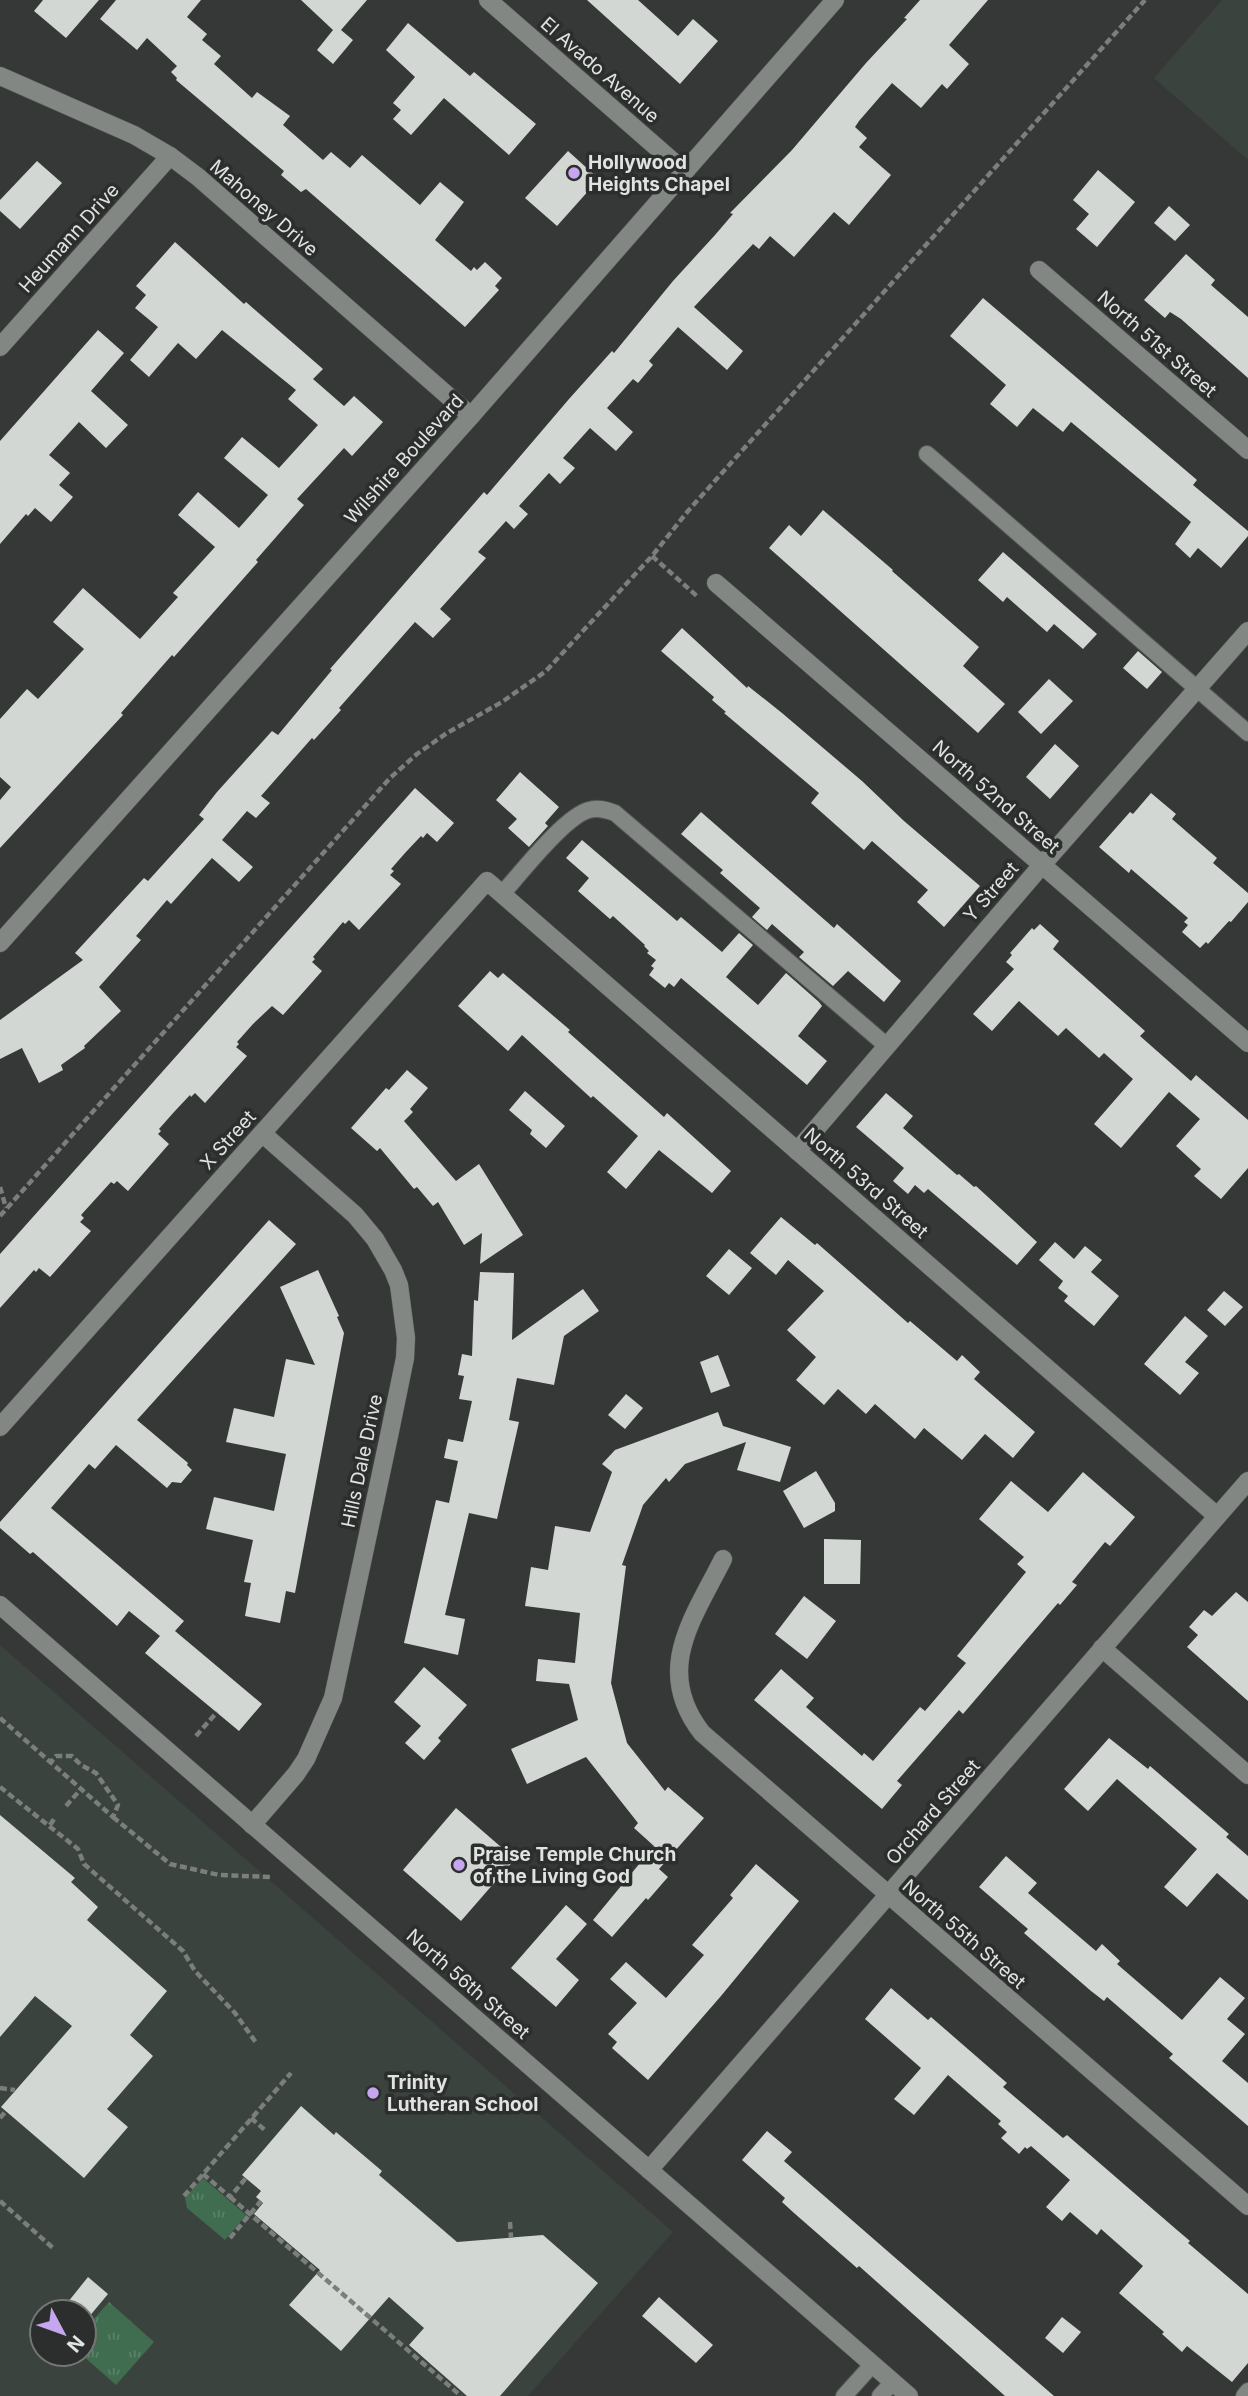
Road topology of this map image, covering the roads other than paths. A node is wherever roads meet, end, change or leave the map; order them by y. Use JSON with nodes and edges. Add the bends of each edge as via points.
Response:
{"nodes":[{"id":1,"x":488,"y":0,"type":"edge"},
{"id":2,"x":835,"y":0,"type":"edge"},
{"id":3,"x":0,"y":76,"type":"edge"},
{"id":4,"x":170,"y":156,"type":"junction"},
{"id":5,"x":685,"y":172,"type":"junction"},
{"id":6,"x":1040,"y":270,"type":"dead end"},
{"id":7,"x":0,"y":347,"type":"edge"},
{"id":8,"x":471,"y":416,"type":"junction"},
{"id":9,"x":1248,"y":450,"type":"edge"},
{"id":10,"x":927,"y":454,"type":"dead end"},
{"id":11,"x":716,"y":583,"type":"dead end"},
{"id":12,"x":1248,"y":631,"type":"edge"},
{"id":13,"x":1197,"y":689,"type":"junction"},
{"id":14,"x":1248,"y":733,"type":"edge"},
{"id":15,"x":1042,"y":865,"type":"junction"},
{"id":16,"x":487,"y":881,"type":"joint"},
{"id":17,"x":502,"y":894,"type":"junction"},
{"id":18,"x":0,"y":943,"type":"edge"},
{"id":19,"x":1248,"y":1043,"type":"edge"},
{"id":20,"x":887,"y":1046,"type":"junction"},
{"id":21,"x":263,"y":1134,"type":"junction"},
{"id":22,"x":797,"y":1151,"type":"junction"},
{"id":23,"x":0,"y":1427,"type":"edge"},
{"id":24,"x":1248,"y":1481,"type":"edge"},
{"id":25,"x":1217,"y":1516,"type":"junction"},
{"id":26,"x":723,"y":1559,"type":"dead end"},
{"id":27,"x":0,"y":1605,"type":"edge"},
{"id":28,"x":1102,"y":1648,"type":"junction"},
{"id":29,"x":1248,"y":1774,"type":"edge"},
{"id":30,"x":252,"y":1825,"type":"junction"},
{"id":31,"x":888,"y":1896,"type":"junction"},
{"id":32,"x":649,"y":2170,"type":"junction"},
{"id":33,"x":1248,"y":2206,"type":"edge"},
{"id":34,"x":872,"y":2365,"type":"junction"},
{"id":35,"x":893,"y":2382,"type":"junction"},
{"id":36,"x":1248,"y":2391,"type":"edge"},
{"id":37,"x":844,"y":2396,"type":"edge"},
{"id":38,"x":880,"y":2396,"type":"edge"},
{"id":39,"x":909,"y":2396,"type":"edge"},
{"id":40,"x":1244,"y":2396,"type":"edge"}],
"edges":[{"from":1,"to":5,"type":"street","name":"El Avado Avenue"},
{"from":2,"to":5,"type":"street","name":"Wilshire Boulevard"},
{"from":3,"to":4,"type":"street","name":"Mahoney Drive","via":[[134,135]]},
{"from":4,"to":7,"type":"street","name":"Heumann Drive"},
{"from":4,"to":8,"type":"street","name":"Mahoney Drive"},
{"from":5,"to":8,"type":"street","name":"Wilshire Boulevard"},
{"from":6,"to":9,"type":"street","name":"North 51st Street"},
{"from":8,"to":18,"type":"street","name":"Wilshire Boulevard"},
{"from":10,"to":13,"type":"lane"},
{"from":11,"to":15,"type":"street","name":"North 52nd Street"},
{"from":12,"to":13,"type":"street","name":"Y Street"},
{"from":13,"to":14,"type":"lane"},
{"from":13,"to":15,"type":"street","name":"Y Street"},
{"from":15,"to":19,"type":"street","name":"North 52nd Street"},
{"from":15,"to":20,"type":"street","name":"Y Street"},
{"from":16,"to":17,"type":"street","name":"North 53rd Street"},
{"from":16,"to":21,"type":"street","name":"X Street"},
{"from":17,"to":20,"type":"lane","via":[[564,825],[587,810],[615,813]]},
{"from":17,"to":22,"type":"street","name":"North 53rd Street"},
{"from":20,"to":22,"type":"street","name":"Y Street"},
{"from":21,"to":23,"type":"street","name":"X Street"},
{"from":21,"to":30,"type":"street","name":"Hills Dale Drive","via":[[355,1215],[375,1239],[399,1285],[406,1338],[332,1698],[296,1774]]},
{"from":22,"to":25,"type":"street","name":"North 53rd Street"},
{"from":24,"to":25,"type":"street","name":"Orchard Street"},
{"from":25,"to":28,"type":"street","name":"Orchard Street"},
{"from":26,"to":31,"type":"street","name":"North 55th Street","via":[[682,1644],[678,1676],[685,1708],[708,1738]]},
{"from":27,"to":30,"type":"street","name":"North 56th Street"},
{"from":28,"to":29,"type":"street"},
{"from":28,"to":31,"type":"street","name":"Orchard Street"},
{"from":30,"to":32,"type":"street","name":"North 56th Street"},
{"from":31,"to":32,"type":"street","name":"Orchard Street"},
{"from":31,"to":33,"type":"street","name":"North 55th Street"},
{"from":32,"to":34,"type":"street","name":"North 56th Street"},
{"from":34,"to":35,"type":"street","name":"North 56th Street"},
{"from":34,"to":37,"type":"lane"},
{"from":35,"to":38,"type":"lane"},
{"from":35,"to":39,"type":"street","name":"North 56th Street"},
{"from":36,"to":40,"type":"lane"}]}
